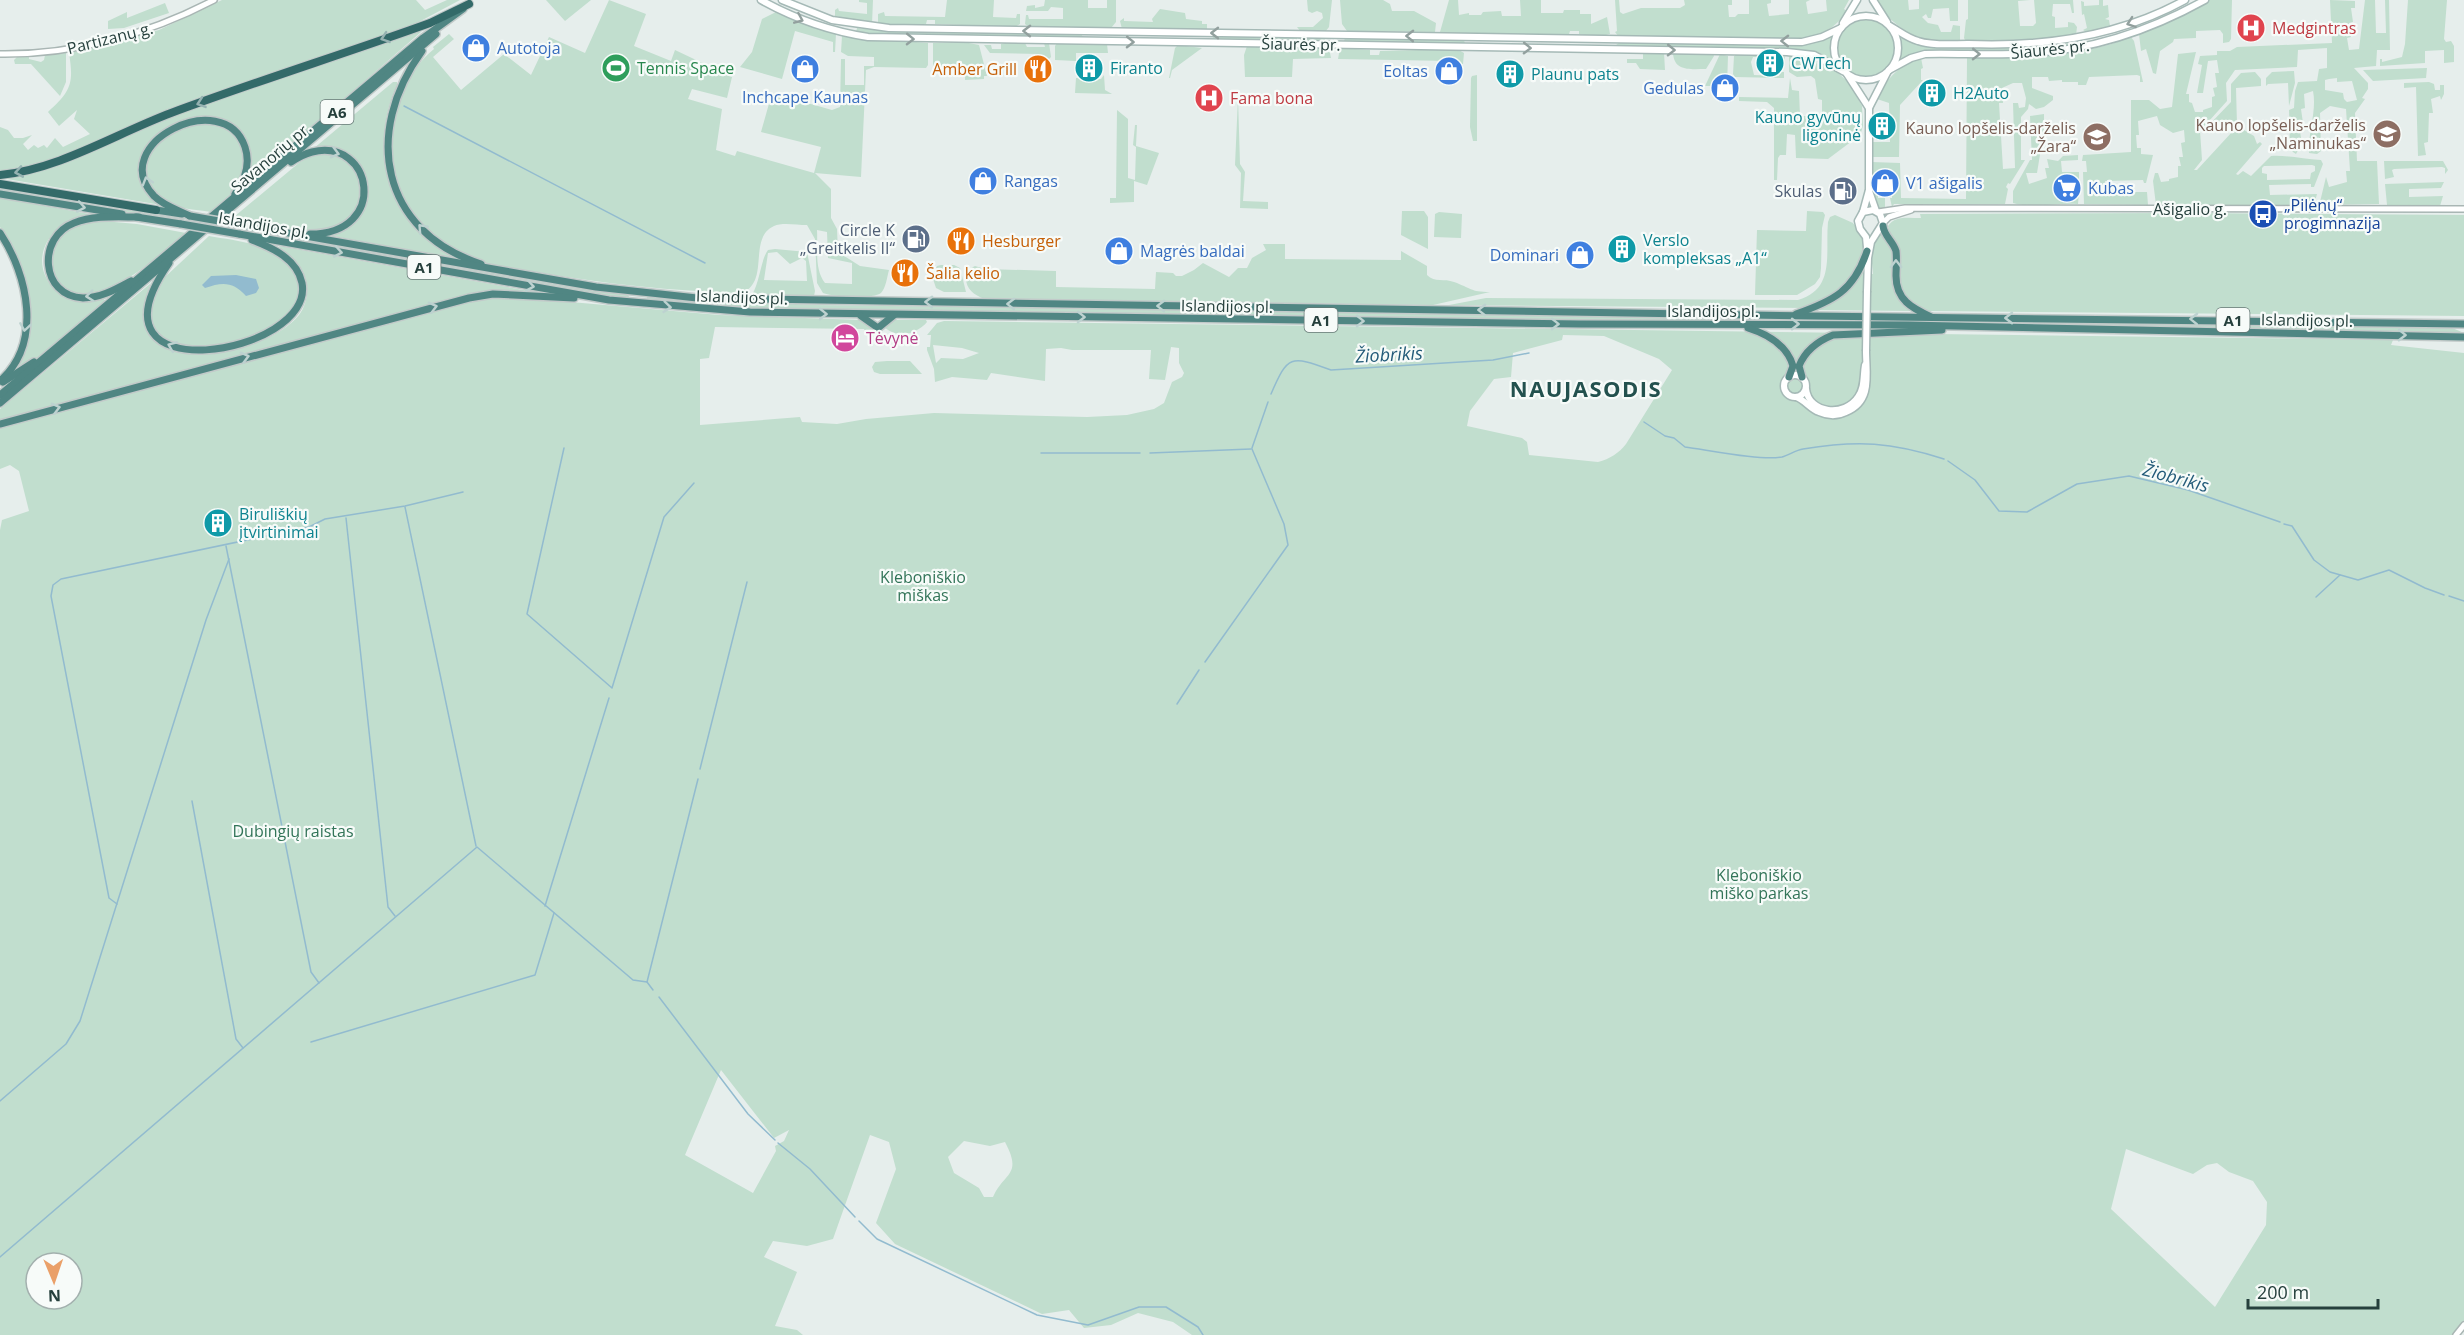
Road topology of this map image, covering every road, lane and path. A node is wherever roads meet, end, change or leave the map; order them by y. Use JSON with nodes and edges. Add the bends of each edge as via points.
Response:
{"nodes":[{"id":1,"x":214,"y":0,"type":"edge"},
{"id":2,"x":761,"y":0,"type":"edge"},
{"id":3,"x":782,"y":0,"type":"edge"},
{"id":4,"x":1857,"y":0,"type":"edge"},
{"id":5,"x":1873,"y":0,"type":"edge"},
{"id":6,"x":2185,"y":0,"type":"edge"},
{"id":7,"x":2205,"y":0,"type":"edge"},
{"id":8,"x":469,"y":4,"type":"joint"},
{"id":9,"x":832,"y":20,"type":"junction"},
{"id":10,"x":446,"y":23,"type":"junction"},
{"id":11,"x":854,"y":25,"type":"junction"},
{"id":12,"x":1890,"y":25,"type":"junction"},
{"id":13,"x":1841,"y":27,"type":"junction"},
{"id":14,"x":829,"y":29,"type":"junction"},
{"id":15,"x":1086,"y":32,"type":"junction"},
{"id":16,"x":1149,"y":32,"type":"junction"},
{"id":17,"x":852,"y":35,"type":"junction"},
{"id":18,"x":1469,"y":37,"type":"junction"},
{"id":19,"x":2082,"y":37,"type":"junction"},
{"id":20,"x":1085,"y":42,"type":"junction"},
{"id":21,"x":1149,"y":42,"type":"junction"},
{"id":22,"x":428,"y":43,"type":"junction"},
{"id":23,"x":1468,"y":47,"type":"junction"},
{"id":24,"x":2084,"y":47,"type":"junction"},
{"id":25,"x":0,"y":54,"type":"edge"},
{"id":26,"x":1888,"y":71,"type":"junction"},
{"id":27,"x":1845,"y":72,"type":"junction"},
{"id":28,"x":1869,"y":108,"type":"junction"},
{"id":29,"x":280,"y":167,"type":"junction"},
{"id":30,"x":0,"y":175,"type":"edge"},
{"id":31,"x":0,"y":184,"type":"edge"},
{"id":32,"x":1869,"y":190,"type":"junction"},
{"id":33,"x":1,"y":194,"type":"edge"},
{"id":34,"x":229,"y":202,"type":"junction"},
{"id":35,"x":1916,"y":209,"type":"junction"},
{"id":36,"x":2464,"y":209,"type":"edge"},
{"id":37,"x":156,"y":210,"type":"joint"},
{"id":38,"x":1863,"y":212,"type":"junction"},
{"id":39,"x":1877,"y":212,"type":"junction"},
{"id":40,"x":190,"y":216,"type":"junction"},
{"id":41,"x":139,"y":217,"type":"junction"},
{"id":42,"x":1883,"y":225,"type":"junction"},
{"id":43,"x":0,"y":233,"type":"edge"},
{"id":44,"x":1863,"y":233,"type":"junction"},
{"id":45,"x":239,"y":234,"type":"junction"},
{"id":46,"x":289,"y":234,"type":"junction"},
{"id":47,"x":1876,"y":234,"type":"junction"},
{"id":48,"x":175,"y":255,"type":"junction"},
{"id":49,"x":1867,"y":255,"type":"junction"},
{"id":50,"x":510,"y":273,"type":"junction"},
{"id":51,"x":144,"y":274,"type":"junction"},
{"id":52,"x":609,"y":300,"type":"junction"},
{"id":53,"x":857,"y":314,"type":"junction"},
{"id":54,"x":894,"y":315,"type":"junction"},
{"id":55,"x":1791,"y":316,"type":"junction"},
{"id":56,"x":1933,"y":318,"type":"junction"},
{"id":57,"x":2464,"y":324,"type":"edge"},
{"id":58,"x":1736,"y":325,"type":"junction"},
{"id":59,"x":1984,"y":328,"type":"junction"},
{"id":60,"x":2462,"y":337,"type":"edge"},
{"id":61,"x":61,"y":344,"type":"junction"},
{"id":62,"x":1866,"y":361,"type":"junction"},
{"id":63,"x":1790,"y":377,"type":"junction"},
{"id":64,"x":1802,"y":378,"type":"junction"},
{"id":65,"x":0,"y":383,"type":"edge"},
{"id":66,"x":1806,"y":389,"type":"junction"},
{"id":67,"x":0,"y":395,"type":"edge"},
{"id":68,"x":1796,"y":397,"type":"junction"},
{"id":69,"x":0,"y":403,"type":"edge"},
{"id":70,"x":0,"y":424,"type":"edge"},
{"id":71,"x":2464,"y":1325,"type":"edge"},
{"id":72,"x":2456,"y":1335,"type":"edge"}],
"edges":[{"from":1,"to":25,"type":"street","name":"Partizanų g.","via":[[160,26],[125,36],[54,51]]},
{"from":2,"to":14,"type":"main road","name":"Šiaurės pr.","one_way":true,"via":[[802,21]]},
{"from":3,"to":9,"type":"main road","name":"Šiaurės pr."},
{"from":4,"to":13,"type":"main road"},
{"from":5,"to":12,"type":"main road"},
{"from":6,"to":19,"type":"main road","name":"Šiaurės pr.","one_way":true,"via":[[2137,21]]},
{"from":7,"to":24,"type":"main road","name":"Šiaurės pr.","via":[[2159,23]]},
{"from":8,"to":10,"type":"highway","name":"Savanorių pr.","number":"A6"},
{"from":8,"to":30,"type":"highway","one_way":true,"via":[[430,23],[170,113],[62,160]]},
{"from":9,"to":11,"type":"main road","name":"Šiaurės pr."},
{"from":9,"to":14,"type":"main road"},
{"from":10,"to":22,"type":"highway","name":"Savanorių pr.","number":"A6"},
{"from":10,"to":34,"type":"highway","name":"Savanorių pr.","number":"A6"},
{"from":15,"to":11,"type":"main road","name":"Šiaurės pr.","one_way":true},
{"from":11,"to":17,"type":"main road"},
{"from":12,"to":13,"type":"main road","via":[[1868,16],[1853,18]]},
{"from":12,"to":19,"type":"main road","name":"Šiaurės pr.","via":[[1909,38],[1929,44],[2025,44]]},
{"from":12,"to":26,"type":"main road","via":[[1898,51]]},
{"from":13,"to":18,"type":"main road","name":"Šiaurės pr.","one_way":true,"via":[[1802,42]]},
{"from":13,"to":27,"type":"main road","via":[[1834,50]]},
{"from":14,"to":17,"type":"main road","name":"Šiaurės pr."},
{"from":15,"to":16,"type":"main road","name":"Šiaurės pr."},
{"from":15,"to":20,"type":"main road"},
{"from":18,"to":16,"type":"main road","name":"Šiaurės pr.","one_way":true},
{"from":16,"to":21,"type":"main road"},
{"from":17,"to":20,"type":"main road","name":"Šiaurės pr.","one_way":true},
{"from":18,"to":23,"type":"main road"},
{"from":19,"to":24,"type":"main road"},
{"from":20,"to":21,"type":"main road","name":"Šiaurės pr.","one_way":true},
{"from":21,"to":23,"type":"main road","name":"Šiaurės pr."},
{"from":22,"to":29,"type":"highway","name":"Savanorių pr.","number":"A6"},
{"from":50,"to":22,"type":"highway","one_way":true,"via":[[448,251],[414,220],[394,186],[387,148],[390,114],[405,74]]},
{"from":23,"to":27,"type":"main road","name":"Šiaurės pr.","one_way":true,"via":[[1804,52]]},
{"from":26,"to":24,"type":"main road","name":"Šiaurės pr.","one_way":true,"via":[[1925,54],[2024,54]]},
{"from":26,"to":27,"type":"main road","via":[[1870,80]]},
{"from":26,"to":28,"type":"main road"},
{"from":27,"to":28,"type":"main road"},
{"from":28,"to":32,"type":"main road"},
{"from":29,"to":46,"type":"highway","one_way":true,"via":[[309,153],[337,153],[355,164],[365,189],[361,208],[345,226],[325,233]]},
{"from":29,"to":48,"type":"highway","name":"Savanorių pr.","number":"A6"},
{"from":31,"to":37,"type":"highway","name":"Islandijos pl.","number":"A1"},
{"from":32,"to":38,"type":"main road"},
{"from":32,"to":39,"type":"main road"},
{"from":33,"to":41,"type":"highway","name":"Islandijos pl.","number":"A1","one_way":true},
{"from":40,"to":34,"type":"highway","one_way":true,"via":[[156,197],[145,178],[148,152],[158,138],[178,126],[214,122],[228,127],[240,138],[247,154],[247,170]]},
{"from":34,"to":51,"type":"highway","name":"Savanorių pr.","number":"A6"},
{"from":35,"to":36,"type":"street","name":"Ašigalio g."},
{"from":35,"to":39,"type":"street","name":"Ašigalio g."},
{"from":35,"to":42,"type":"street","name":"Ašigalio g.","via":[[1893,215]]},
{"from":37,"to":40,"type":"highway","name":"Islandijos pl.","number":"A1"},
{"from":38,"to":39,"type":"main road"},
{"from":38,"to":44,"type":"main road","via":[[1858,221]]},
{"from":39,"to":42,"type":"main road"},
{"from":40,"to":46,"type":"highway","name":"Islandijos pl.","number":"A1","bridge":true},
{"from":41,"to":45,"type":"highway","name":"Islandijos pl.","number":"A1","bridge":true},
{"from":51,"to":41,"type":"highway","one_way":true,"via":[[111,292],[82,298],[57,286],[47,267],[53,239],[73,223]]},
{"from":42,"to":47,"type":"main road"},
{"from":56,"to":42,"type":"highway","one_way":true,"via":[[1908,305],[1900,295],[1895,250]]},
{"from":43,"to":65,"type":"highway","one_way":true,"via":[[22,275],[27,314],[18,355]]},
{"from":44,"to":47,"type":"main road"},
{"from":44,"to":49,"type":"main road"},
{"from":45,"to":48,"type":"highway","one_way":true,"via":[[291,262],[303,291],[299,306],[287,321],[247,341],[191,351],[173,348],[155,336],[148,322],[147,306],[153,287]]},
{"from":45,"to":52,"type":"highway","name":"Islandijos pl.","number":"A1","one_way":true},
{"from":46,"to":50,"type":"highway","name":"Islandijos pl.","number":"A1"},
{"from":47,"to":49,"type":"main road"},
{"from":48,"to":69,"type":"highway","name":"Savanorių pr.","number":"A6"},
{"from":49,"to":55,"type":"highway","via":[[1859,272],[1840,294]]},
{"from":49,"to":62,"type":"main road","bridge":true},
{"from":55,"to":50,"type":"highway","name":"Islandijos pl.","number":"A1","one_way":true,"via":[[715,298],[630,292]]},
{"from":51,"to":61,"type":"highway","name":"Savanorių pr.","number":"A6"},
{"from":52,"to":53,"type":"highway","name":"Islandijos pl.","number":"A1","one_way":true,"via":[[731,311]]},
{"from":70,"to":52,"type":"highway","one_way":true,"via":[[469,298],[517,295]]},
{"from":53,"to":54,"type":"highway","name":"Islandijos pl.","number":"A1"},
{"from":53,"to":54,"type":"highway","via":[[878,328]]},
{"from":54,"to":58,"type":"highway","name":"Islandijos pl.","number":"A1","one_way":true},
{"from":55,"to":56,"type":"highway","name":"Islandijos pl.","number":"A1"},
{"from":57,"to":56,"type":"highway","name":"Islandijos pl.","number":"A1","one_way":true},
{"from":58,"to":59,"type":"highway","name":"Islandijos pl.","number":"A1","one_way":true},
{"from":58,"to":63,"type":"highway","via":[[1762,333],[1780,345],[1793,363]]},
{"from":59,"to":60,"type":"highway","name":"Islandijos pl.","number":"A1","one_way":true},
{"from":59,"to":64,"type":"highway","via":[[1833,335],[1803,357],[1798,366]]},
{"from":61,"to":65,"type":"highway"},
{"from":61,"to":67,"type":"highway","name":"Savanorių pr.","number":"A6"},
{"from":62,"to":66,"type":"main road","via":[[1861,392],[1847,408],[1821,409],[1809,400]]},
{"from":62,"to":68,"type":"main road","via":[[1867,389],[1862,400],[1849,411],[1825,414]]},
{"from":63,"to":64,"type":"main road"},
{"from":63,"to":68,"type":"main road","via":[[1785,388],[1790,396]]},
{"from":64,"to":66,"type":"main road"},
{"from":66,"to":68,"type":"main road"},
{"from":71,"to":72,"type":"street"}]}
